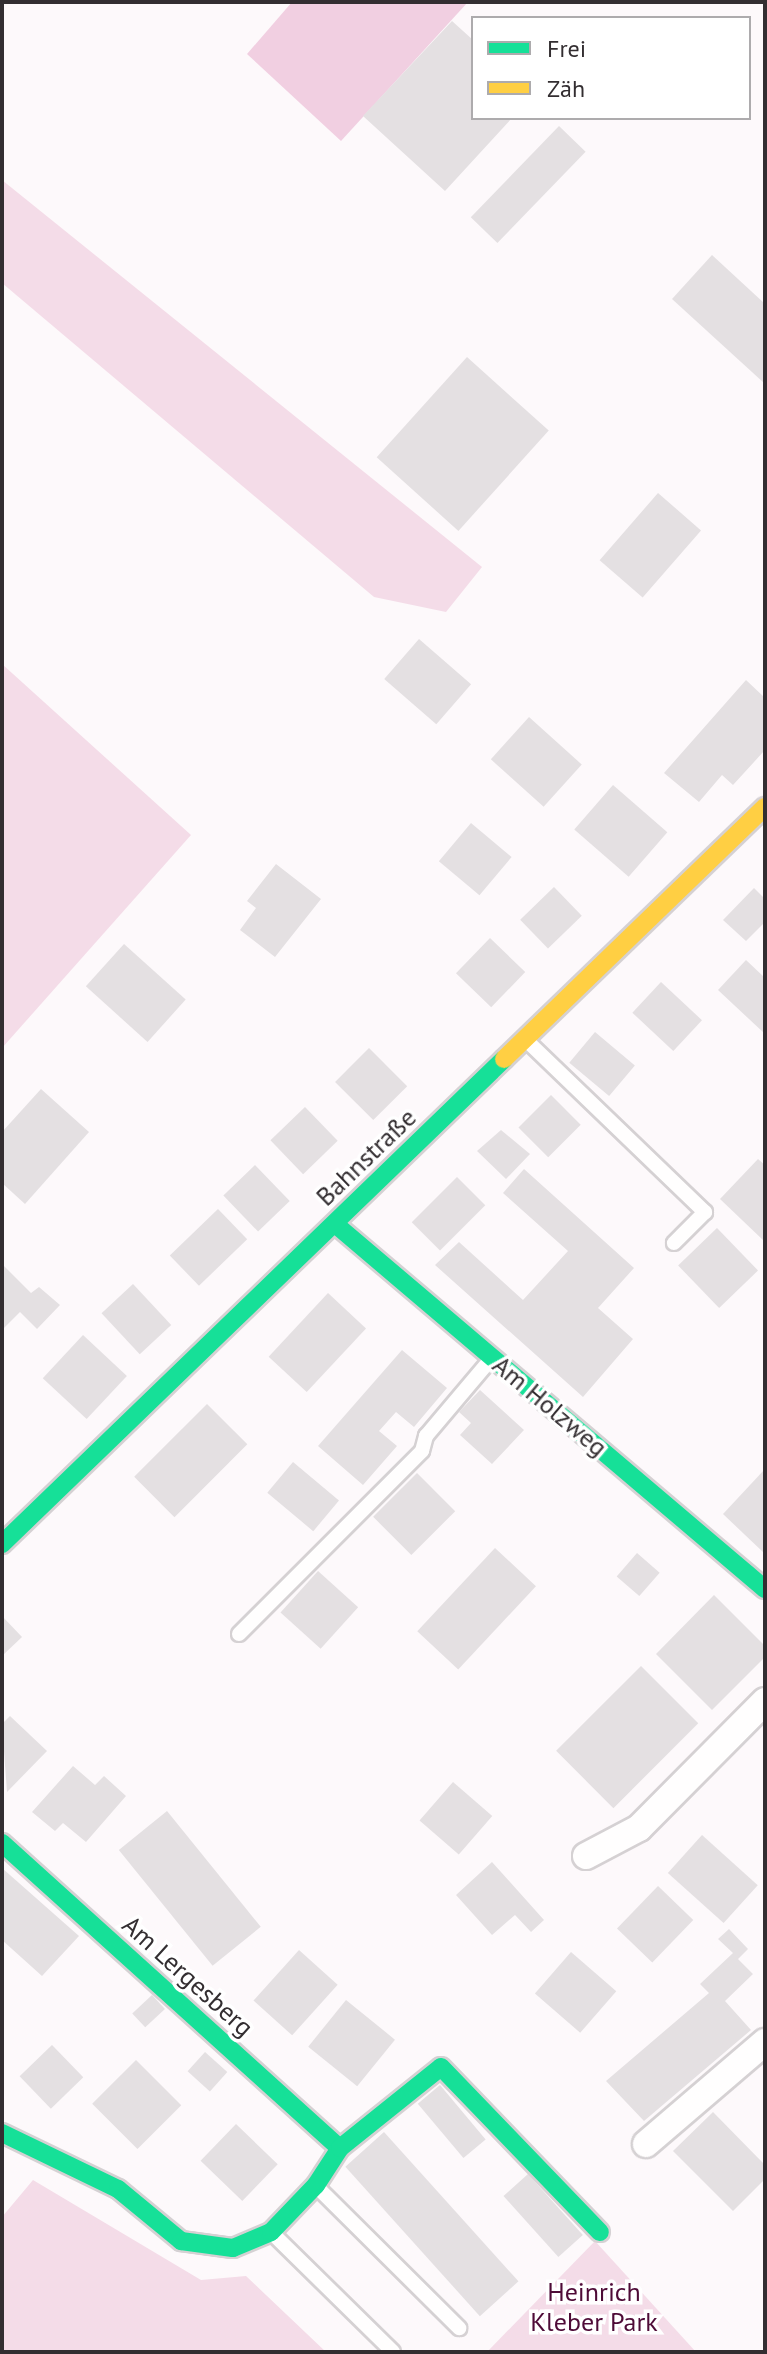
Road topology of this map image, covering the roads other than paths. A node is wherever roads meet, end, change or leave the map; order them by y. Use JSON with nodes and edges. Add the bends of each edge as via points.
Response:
{"nodes":[{"id":1,"x":765,"y":807,"type":"edge"},
{"id":2,"x":525,"y":1038,"type":"junction"},
{"id":3,"x":335,"y":1224,"type":"junction"},
{"id":4,"x":674,"y":1243,"type":"dead end"},
{"id":5,"x":492,"y":1357,"type":"junction"},
{"id":6,"x":2,"y":1544,"type":"edge"},
{"id":7,"x":765,"y":1589,"type":"edge"},
{"id":8,"x":239,"y":1634,"type":"dead end"},
{"id":9,"x":765,"y":1701,"type":"edge"},
{"id":10,"x":2,"y":1843,"type":"edge"},
{"id":11,"x":586,"y":1856,"type":"dead end"},
{"id":12,"x":765,"y":2043,"type":"edge"},
{"id":13,"x":2,"y":2133,"type":"edge"},
{"id":14,"x":646,"y":2144,"type":"dead end"},
{"id":15,"x":340,"y":2148,"type":"junction"},
{"id":16,"x":316,"y":2185,"type":"junction"},
{"id":17,"x":271,"y":2232,"type":"junction"},
{"id":18,"x":600,"y":2232,"type":"dead end"},
{"id":19,"x":459,"y":2328,"type":"dead end"},
{"id":20,"x":393,"y":2352,"type":"edge"}],
"edges":[{"from":1,"to":2,"type":"street","name":"Bahnstraße"},
{"from":2,"to":3,"type":"street","name":"Bahnstraße"},
{"from":2,"to":4,"type":"lane","via":[[705,1212]]},
{"from":3,"to":5,"type":"street","name":"Am Holzweg"},
{"from":3,"to":6,"type":"street","name":"Bahnstraße"},
{"from":5,"to":7,"type":"street","name":"Am Holzweg"},
{"from":5,"to":8,"type":"lane","via":[[426,1436],[422,1451]]},
{"from":9,"to":11,"type":"street","via":[[639,1828]]},
{"from":10,"to":15,"type":"street","name":"Am Lergesberg"},
{"from":12,"to":14,"type":"street"},
{"from":13,"to":17,"type":"street","via":[[118,2189],[181,2241],[233,2248]]},
{"from":15,"to":16,"type":"street"},
{"from":15,"to":18,"type":"street","via":[[441,2067]]},
{"from":16,"to":17,"type":"street"},
{"from":16,"to":19,"type":"lane"},
{"from":17,"to":20,"type":"lane"}]}
